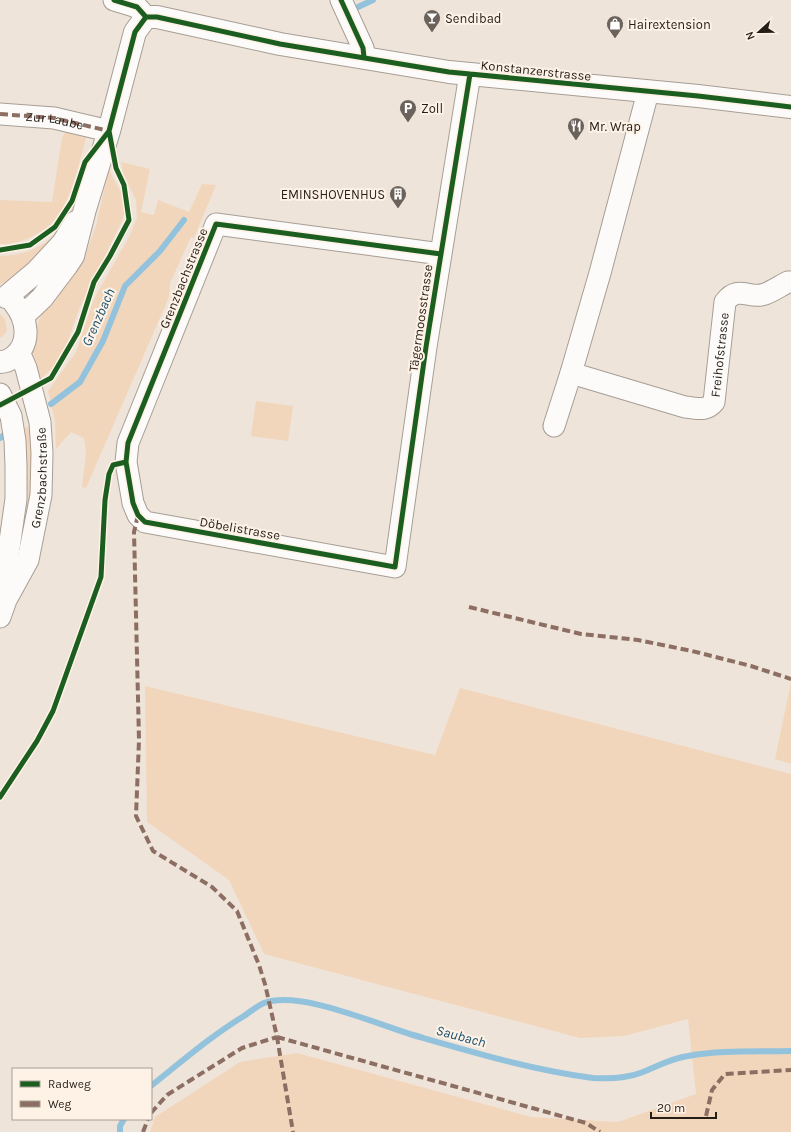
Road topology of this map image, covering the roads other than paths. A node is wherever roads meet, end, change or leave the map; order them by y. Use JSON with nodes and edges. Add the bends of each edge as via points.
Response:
{"nodes":[{"id":1,"x":114,"y":0,"type":"edge"},
{"id":2,"x":340,"y":0,"type":"edge"},
{"id":3,"x":146,"y":17,"type":"junction"},
{"id":4,"x":364,"y":57,"type":"junction"},
{"id":5,"x":470,"y":74,"type":"junction"},
{"id":6,"x":648,"y":92,"type":"junction"},
{"id":7,"x":791,"y":107,"type":"edge"},
{"id":8,"x":0,"y":114,"type":"edge"},
{"id":9,"x":109,"y":131,"type":"junction"},
{"id":10,"x":85,"y":209,"type":"junction"},
{"id":11,"x":441,"y":254,"type":"junction"},
{"id":12,"x":791,"y":282,"type":"edge"},
{"id":13,"x":3,"y":296,"type":"edge"},
{"id":14,"x":23,"y":316,"type":"junction"},
{"id":15,"x":20,"y":352,"type":"junction"},
{"id":16,"x":0,"y":362,"type":"edge"},
{"id":17,"x":571,"y":373,"type":"junction"},
{"id":18,"x":0,"y":394,"type":"edge"},
{"id":19,"x":554,"y":426,"type":"dead end"},
{"id":20,"x":126,"y":462,"type":"joint"},
{"id":21,"x":395,"y":566,"type":"joint"},
{"id":22,"x":3,"y":608,"type":"edge"}],
"edges":[{"from":1,"to":3,"type":"street","via":[[136,7]]},
{"from":2,"to":4,"type":"street","via":[[363,48]]},
{"from":3,"to":4,"type":"main road","name":"Konstanzerstrasse","via":[[157,17],[280,44]]},
{"from":3,"to":9,"type":"main road","via":[[135,32]]},
{"from":4,"to":5,"type":"main road","name":"Konstanzerstrasse"},
{"from":5,"to":6,"type":"main road","name":"Konstanzerstrasse"},
{"from":5,"to":11,"type":"street","name":"Tägermoosstrasse"},
{"from":6,"to":7,"type":"main road","name":"Konstanzerstrasse"},
{"from":6,"to":17,"type":"street"},
{"from":8,"to":9,"type":"street","name":"Zur Laube","via":[[54,118]]},
{"from":9,"to":10,"type":"main road"},
{"from":10,"to":13,"type":"main road","via":[[63,243],[36,272]]},
{"from":10,"to":14,"type":"main road","via":[[73,256],[42,298]]},
{"from":11,"to":20,"type":"street","name":"Grenzbachstrasse","via":[[216,224],[128,443]]},
{"from":11,"to":21,"type":"street","name":"Tägermoosstrasse"},
{"from":12,"to":17,"type":"street","name":"Freihofstrasse","via":[[764,295],[730,295],[726,302],[714,402],[710,407],[685,407]]},
{"from":13,"to":14,"type":"main road","via":[[14,303]]},
{"from":14,"to":15,"type":"main road","via":[[26,332]]},
{"from":15,"to":16,"type":"main road"},
{"from":15,"to":22,"type":"street","name":"Grenzbachstraße","via":[[40,422],[41,495],[28,560]]},
{"from":17,"to":19,"type":"street"},
{"from":18,"to":22,"type":"street","name":"Grenzbachstraße","via":[[11,416],[16,466],[16,500]]},
{"from":20,"to":21,"type":"street","name":"Döbelistrasse","via":[[133,503],[138,515],[145,522]]}]}
